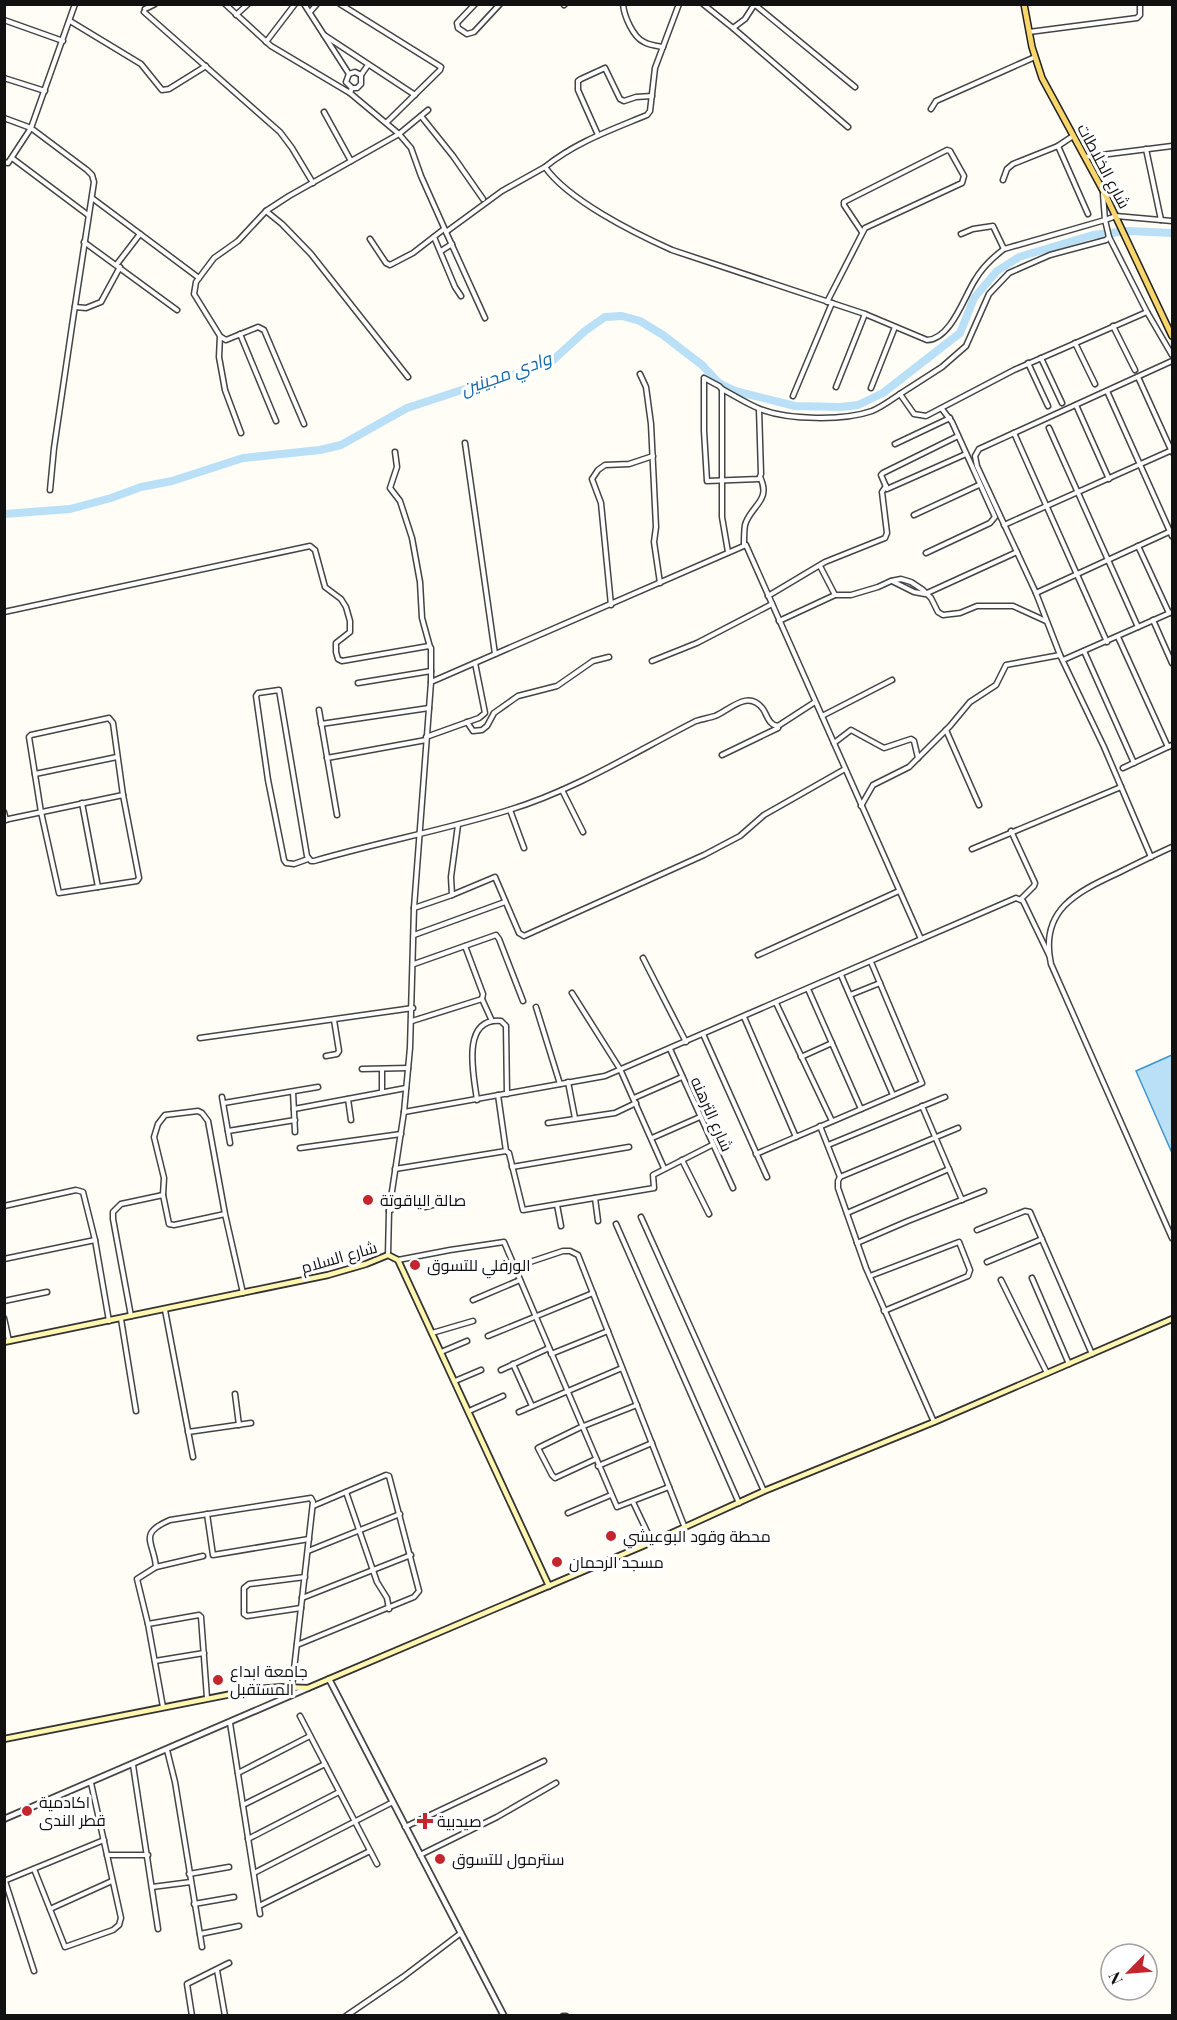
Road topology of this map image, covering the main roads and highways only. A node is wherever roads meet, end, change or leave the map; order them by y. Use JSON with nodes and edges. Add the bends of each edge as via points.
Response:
{"nodes":[{"id":1,"x":1024,"y":4,"type":"edge"},
{"id":2,"x":1173,"y":336,"type":"edge"},
{"id":3,"x":1173,"y":1319,"type":"edge"},
{"id":4,"x":7,"y":1342,"type":"edge"},
{"id":5,"x":549,"y":1586,"type":"junction"},
{"id":6,"x":4,"y":1739,"type":"edge"}],
"edges":[{"from":1,"to":2,"type":"main road","name":"شارع الخلاطات","via":[[1028,32],[1045,85],[1116,216]]},
{"from":3,"to":5,"type":"main road"},
{"from":4,"to":5,"type":"main road","name":"شارع السلام","via":[[328,1275],[388,1255],[398,1260]]},
{"from":5,"to":6,"type":"main road","via":[[308,1688],[265,1688]]}]}
